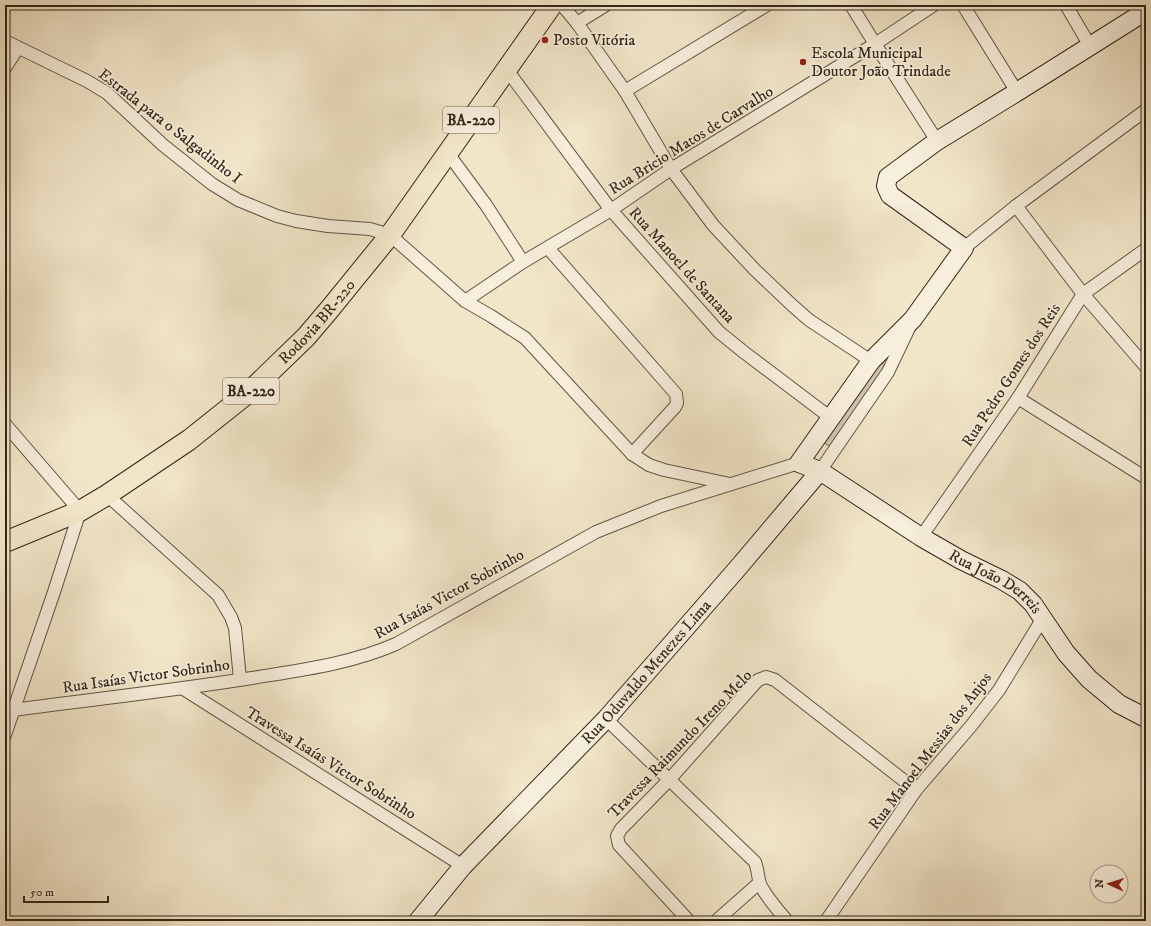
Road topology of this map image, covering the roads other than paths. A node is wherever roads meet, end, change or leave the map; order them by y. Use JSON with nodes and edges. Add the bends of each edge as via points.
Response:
{"nodes":[{"id":1,"x":552,"y":5,"type":"edge"},
{"id":2,"x":562,"y":5,"type":"edge"},
{"id":3,"x":606,"y":5,"type":"edge"},
{"id":4,"x":767,"y":5,"type":"edge"},
{"id":5,"x":852,"y":5,"type":"edge"},
{"id":6,"x":934,"y":5,"type":"edge"},
{"id":7,"x":963,"y":5,"type":"edge"},
{"id":8,"x":1066,"y":5,"type":"edge"},
{"id":9,"x":1146,"y":11,"type":"edge"},
{"id":10,"x":577,"y":23,"type":"junction"},
{"id":11,"x":5,"y":42,"type":"edge"},
{"id":12,"x":874,"y":44,"type":"junction"},
{"id":13,"x":1090,"y":46,"type":"junction"},
{"id":14,"x":18,"y":48,"type":"junction"},
{"id":15,"x":5,"y":68,"type":"edge"},
{"id":16,"x":506,"y":70,"type":"junction"},
{"id":17,"x":625,"y":91,"type":"junction"},
{"id":18,"x":1017,"y":92,"type":"junction"},
{"id":19,"x":1146,"y":110,"type":"edge"},
{"id":20,"x":937,"y":141,"type":"junction"},
{"id":21,"x":447,"y":152,"type":"junction"},
{"id":22,"x":671,"y":169,"type":"junction"},
{"id":23,"x":1016,"y":206,"type":"junction"},
{"id":24,"x":611,"y":210,"type":"junction"},
{"id":25,"x":390,"y":235,"type":"junction"},
{"id":26,"x":548,"y":248,"type":"junction"},
{"id":27,"x":964,"y":248,"type":"junction"},
{"id":28,"x":1146,"y":249,"type":"edge"},
{"id":29,"x":523,"y":262,"type":"junction"},
{"id":30,"x":1083,"y":294,"type":"junction"},
{"id":31,"x":464,"y":301,"type":"junction"},
{"id":32,"x":913,"y":319,"type":"junction"},
{"id":33,"x":1144,"y":360,"type":"edge"},
{"id":34,"x":871,"y":361,"type":"junction"},
{"id":35,"x":1018,"y":398,"type":"junction"},
{"id":36,"x":831,"y":418,"type":"junction"},
{"id":37,"x":5,"y":424,"type":"edge"},
{"id":38,"x":632,"y":454,"type":"junction"},
{"id":39,"x":798,"y":463,"type":"junction"},
{"id":40,"x":820,"y":471,"type":"junction"},
{"id":41,"x":1144,"y":474,"type":"edge"},
{"id":42,"x":730,"y":484,"type":"junction"},
{"id":43,"x":107,"y":494,"type":"junction"},
{"id":44,"x":80,"y":511,"type":"junction"},
{"id":45,"x":921,"y":537,"type":"junction"},
{"id":46,"x":5,"y":542,"type":"edge"},
{"id":47,"x":1043,"y":618,"type":"junction"},
{"id":48,"x":240,"y":679,"type":"junction"},
{"id":49,"x":182,"y":688,"type":"junction"},
{"id":50,"x":9,"y":710,"type":"edge"},
{"id":51,"x":1146,"y":718,"type":"edge"},
{"id":52,"x":606,"y":719,"type":"junction"},
{"id":53,"x":5,"y":735,"type":"edge"},
{"id":54,"x":669,"y":780,"type":"junction"},
{"id":55,"x":916,"y":790,"type":"junction"},
{"id":56,"x":463,"y":866,"type":"junction"},
{"id":57,"x":760,"y":883,"type":"junction"},
{"id":58,"x":418,"y":921,"type":"edge"},
{"id":59,"x":689,"y":921,"type":"edge"},
{"id":60,"x":716,"y":921,"type":"edge"},
{"id":61,"x":787,"y":921,"type":"edge"},
{"id":62,"x":826,"y":921,"type":"edge"}],
"edges":[{"from":1,"to":16,"type":"main road","number":"BA-220"},
{"from":2,"to":10,"type":"street"},
{"from":3,"to":10,"type":"street"},
{"from":4,"to":17,"type":"street"},
{"from":5,"to":12,"type":"street"},
{"from":6,"to":12,"type":"street","name":"Rua Bricio Matos de Carvalho"},
{"from":7,"to":18,"type":"street"},
{"from":8,"to":13,"type":"street"},
{"from":9,"to":13,"type":"street"},
{"from":10,"to":17,"type":"street"},
{"from":11,"to":14,"type":"street","name":"Estrada para o Salgadinho I"},
{"from":12,"to":20,"type":"street"},
{"from":12,"to":22,"type":"street","name":"Rua Bricio Matos de Carvalho"},
{"from":13,"to":18,"type":"street"},
{"from":14,"to":15,"type":"street"},
{"from":14,"to":25,"type":"street","name":"Estrada para o Salgadinho I","via":[[107,93],[163,145],[212,184],[238,200],[296,221],[370,229]]},
{"from":16,"to":21,"type":"main road","number":"BA-220"},
{"from":16,"to":24,"type":"street","name":"Rua Manoel de Santana"},
{"from":17,"to":22,"type":"street"},
{"from":18,"to":20,"type":"street"},
{"from":19,"to":23,"type":"street"},
{"from":20,"to":27,"type":"street","via":[[888,177],[887,190],[890,195]]},
{"from":21,"to":25,"type":"main road","number":"BA-220"},
{"from":21,"to":29,"type":"street"},
{"from":22,"to":24,"type":"street","name":"Rua Bricio Matos de Carvalho"},
{"from":22,"to":34,"type":"street","via":[[713,225],[755,270],[809,320]]},
{"from":23,"to":27,"type":"street"},
{"from":23,"to":30,"type":"street"},
{"from":24,"to":26,"type":"street","name":"Rua Bricio Matos de Carvalho"},
{"from":24,"to":36,"type":"street","name":"Rua Manoel de Santana","via":[[719,332]]},
{"from":25,"to":31,"type":"street"},
{"from":25,"to":43,"type":"main road","name":"Rodovia BR-220","number":"BA-220","via":[[306,337],[248,394],[189,440]]},
{"from":26,"to":29,"type":"street","name":"Rua Bricio Matos de Carvalho"},
{"from":26,"to":38,"type":"street","via":[[676,394],[675,407]]},
{"from":27,"to":32,"type":"street"},
{"from":28,"to":30,"type":"street","name":"Rua Pedro Gomes dos Reis"},
{"from":29,"to":31,"type":"street","name":"Rua Bricio Matos de Carvalho"},
{"from":30,"to":33,"type":"street"},
{"from":30,"to":35,"type":"street","name":"Rua Pedro Gomes dos Reis"},
{"from":31,"to":38,"type":"street","via":[[525,338]]},
{"from":32,"to":34,"type":"street"},
{"from":32,"to":40,"type":"street","via":[[888,372]]},
{"from":34,"to":36,"type":"street"},
{"from":35,"to":41,"type":"street"},
{"from":35,"to":45,"type":"street","name":"Rua Pedro Gomes dos Reis"},
{"from":36,"to":39,"type":"street"},
{"from":37,"to":44,"type":"street"},
{"from":38,"to":42,"type":"street","via":[[649,465],[664,470]]},
{"from":39,"to":40,"type":"street","name":"Rua João Derreis"},
{"from":39,"to":42,"type":"street","name":"Rua Isaías Victor Sobrinho"},
{"from":40,"to":45,"type":"street","name":"Rua João Derreis"},
{"from":40,"to":52,"type":"street","name":"Rua Oduvaldo Menezes Lima"},
{"from":42,"to":48,"type":"street","name":"Rua Isaías Victor Sobrinho","via":[[661,506],[596,532],[396,644],[377,652],[329,665]]},
{"from":43,"to":44,"type":"main road","name":"Rodovia BR-220","number":"BA-220"},
{"from":43,"to":48,"type":"street","via":[[218,595],[235,628]]},
{"from":44,"to":46,"type":"main road","number":"BA-220"},
{"from":44,"to":50,"type":"street","via":[[54,592]]},
{"from":45,"to":47,"type":"street","name":"Rua João Derreis","via":[[1020,591]]},
{"from":47,"to":51,"type":"street","name":"Rua João Derreis","via":[[1066,653],[1089,679],[1119,704]]},
{"from":47,"to":55,"type":"street","name":"Rua Manoel Messias dos Anjos","via":[[999,690]]},
{"from":48,"to":49,"type":"street","name":"Rua Isaías Victor Sobrinho"},
{"from":49,"to":50,"type":"street","name":"Rua Isaías Victor Sobrinho"},
{"from":49,"to":56,"type":"street","name":"Travessa Isaías Victor Sobrinho"},
{"from":50,"to":53,"type":"street"},
{"from":52,"to":54,"type":"street"},
{"from":52,"to":56,"type":"street","name":"Rua Oduvaldo Menezes Lima"},
{"from":54,"to":55,"type":"street","name":"Travessa Raimundo Ireno Melo","via":[[758,680],[766,677],[775,680]]},
{"from":54,"to":57,"type":"street","via":[[755,862]]},
{"from":54,"to":59,"type":"street","name":"Travessa Raimundo Ireno Melo","via":[[620,829],[617,840]]},
{"from":55,"to":62,"type":"street","name":"Rua Manoel Messias dos Anjos"},
{"from":56,"to":58,"type":"street","name":"Rua Oduvaldo Menezes Lima"},
{"from":57,"to":60,"type":"street"},
{"from":57,"to":61,"type":"street"}]}
